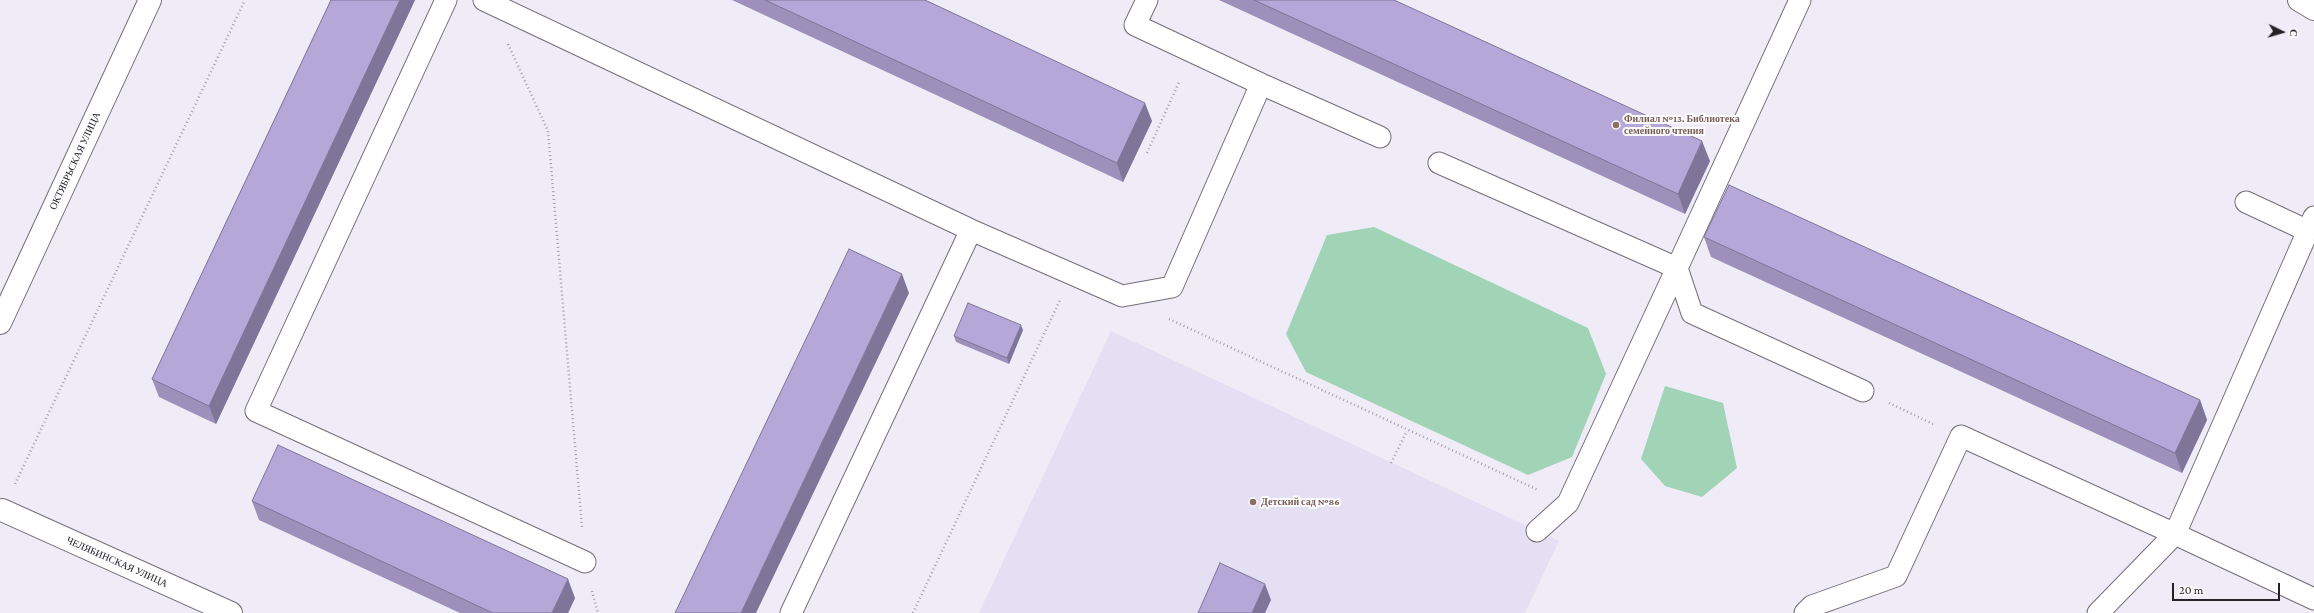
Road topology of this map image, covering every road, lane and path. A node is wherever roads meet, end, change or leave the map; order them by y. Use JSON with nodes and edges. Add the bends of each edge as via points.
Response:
{"nodes":[{"id":1,"x":150,"y":0,"type":"edge"},
{"id":2,"x":245,"y":0,"type":"edge"},
{"id":3,"x":446,"y":0,"type":"edge"},
{"id":4,"x":1147,"y":0,"type":"edge"},
{"id":5,"x":1800,"y":0,"type":"edge"},
{"id":6,"x":2299,"y":0,"type":"edge"},
{"id":7,"x":486,"y":1,"type":"edge"},
{"id":8,"x":2314,"y":9,"type":"edge"},
{"id":9,"x":1193,"y":52,"type":"junction"},
{"id":10,"x":1261,"y":84,"type":"junction"},
{"id":11,"x":1380,"y":137,"type":"dead end"},
{"id":12,"x":1147,"y":153,"type":"dead end"},
{"id":13,"x":1439,"y":163,"type":"dead end"},
{"id":14,"x":2246,"y":202,"type":"dead end"},
{"id":15,"x":2311,"y":224,"type":"edge"},
{"id":16,"x":971,"y":230,"type":"junction"},
{"id":17,"x":1677,"y":268,"type":"junction"},
{"id":18,"x":1072,"y":274,"type":"junction"},
{"id":19,"x":1164,"y":316,"type":"dead end"},
{"id":20,"x":0,"y":323,"type":"edge"},
{"id":21,"x":1863,"y":392,"type":"joint"},
{"id":22,"x":1407,"y":431,"type":"junction"},
{"id":23,"x":1961,"y":436,"type":"junction"},
{"id":24,"x":1391,"y":463,"type":"dead end"},
{"id":25,"x":1568,"y":503,"type":"junction"},
{"id":26,"x":2,"y":510,"type":"joint"},
{"id":27,"x":1537,"y":531,"type":"dead end"},
{"id":28,"x":2175,"y":534,"type":"junction"},
{"id":29,"x":585,"y":562,"type":"junction"},
{"id":30,"x":2314,"y":600,"type":"edge"},
{"id":31,"x":232,"y":613,"type":"edge"},
{"id":32,"x":598,"y":613,"type":"edge"},
{"id":33,"x":791,"y":613,"type":"edge"},
{"id":34,"x":913,"y":613,"type":"edge"},
{"id":35,"x":1805,"y":613,"type":"edge"},
{"id":36,"x":2098,"y":613,"type":"edge"}],
"edges":[{"from":1,"to":20,"type":"main road","name":"ОКТЯБРЬСКАЯ УЛИЦА"},
{"from":2,"to":26,"type":"path"},
{"from":3,"to":29,"type":"lane","via":[[256,411]]},
{"from":4,"to":9,"type":"lane","via":[[1135,25]]},
{"from":5,"to":17,"type":"lane"},
{"from":6,"to":8,"type":"main road"},
{"from":7,"to":16,"type":"lane"},
{"from":7,"to":29,"type":"path","via":[[548,131]]},
{"from":9,"to":10,"type":"lane"},
{"from":9,"to":12,"type":"path"},
{"from":10,"to":11,"type":"lane"},
{"from":10,"to":18,"type":"lane","via":[[1172,287],[1122,296]]},
{"from":13,"to":17,"type":"lane"},
{"from":14,"to":15,"type":"lane"},
{"from":15,"to":28,"type":"lane"},
{"from":16,"to":18,"type":"lane"},
{"from":16,"to":33,"type":"lane"},
{"from":17,"to":21,"type":"lane","via":[[1692,313]]},
{"from":17,"to":25,"type":"lane"},
{"from":18,"to":34,"type":"path"},
{"from":19,"to":22,"type":"path"},
{"from":21,"to":23,"type":"path"},
{"from":22,"to":24,"type":"path"},
{"from":22,"to":25,"type":"path"},
{"from":23,"to":28,"type":"lane"},
{"from":23,"to":35,"type":"lane","via":[[1896,576],[1812,606]]},
{"from":25,"to":27,"type":"lane"},
{"from":26,"to":31,"type":"main road","name":"ЧЕЛЯБИНСКАЯ УЛИЦА"},
{"from":28,"to":30,"type":"lane"},
{"from":28,"to":36,"type":"lane"},
{"from":29,"to":32,"type":"path"}]}
